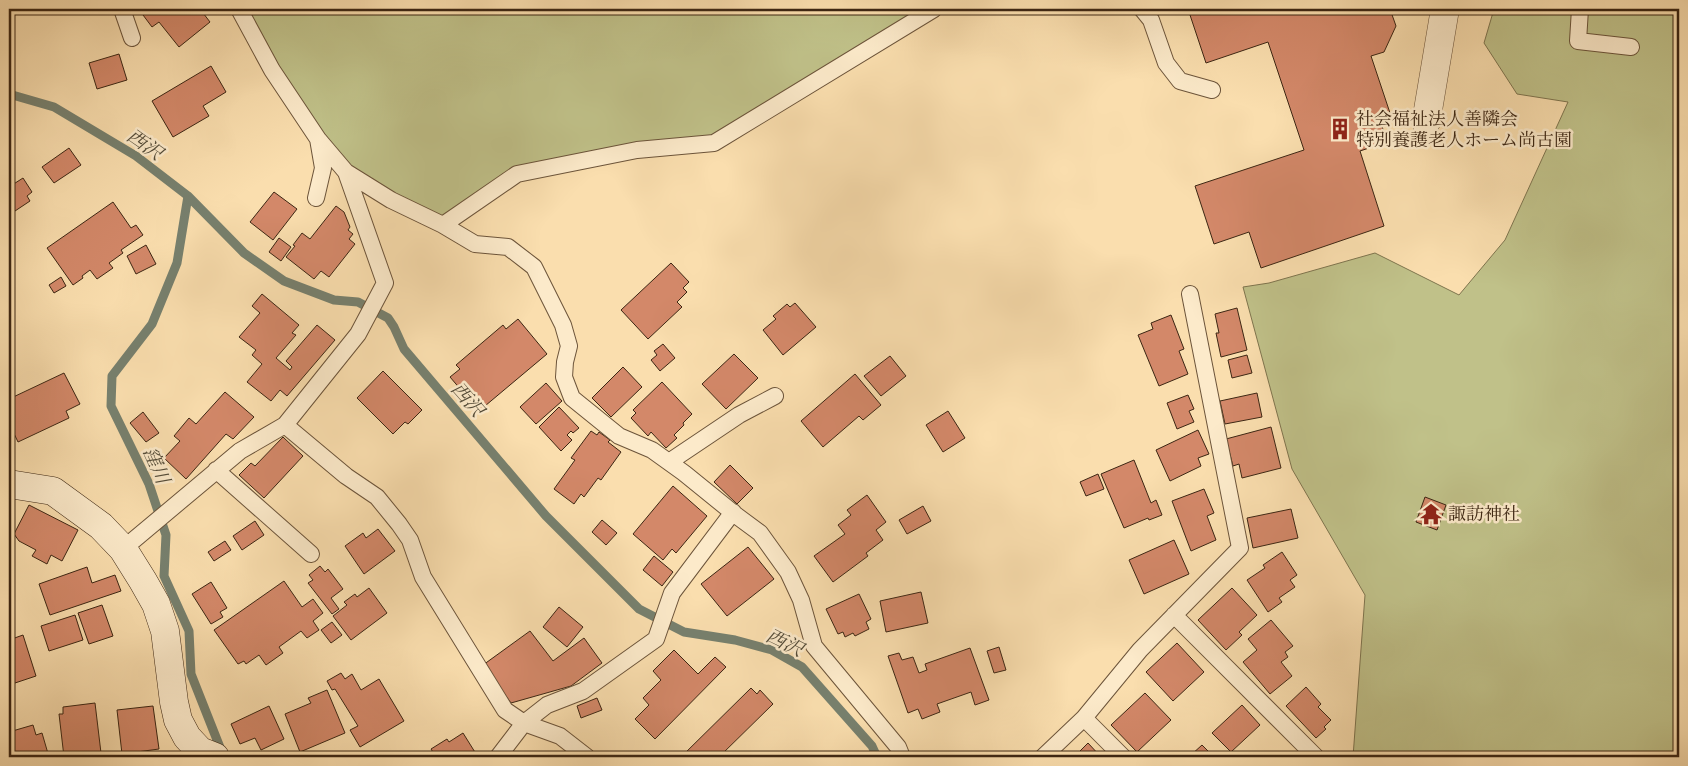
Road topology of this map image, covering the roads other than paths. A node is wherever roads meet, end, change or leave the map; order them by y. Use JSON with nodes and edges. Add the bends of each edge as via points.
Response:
{"nodes":[{"id":1,"x":122,"y":9,"type":"edge"},
{"id":2,"x":239,"y":9,"type":"edge"},
{"id":3,"x":934,"y":9,"type":"edge"},
{"id":4,"x":1142,"y":9,"type":"edge"},
{"id":5,"x":1445,"y":9,"type":"edge"},
{"id":6,"x":1580,"y":9,"type":"edge"},
{"id":7,"x":132,"y":38,"type":"dead end"},
{"id":8,"x":1631,"y":47,"type":"dead end"},
{"id":9,"x":1212,"y":90,"type":"dead end"},
{"id":10,"x":1426,"y":122,"type":"dead end"},
{"id":11,"x":318,"y":139,"type":"junction"},
{"id":12,"x":346,"y":172,"type":"junction"},
{"id":13,"x":316,"y":198,"type":"dead end"},
{"id":14,"x":443,"y":225,"type":"junction"},
{"id":15,"x":1190,"y":294,"type":"dead end"},
{"id":16,"x":775,"y":396,"type":"dead end"},
{"id":17,"x":285,"y":425,"type":"junction"},
{"id":18,"x":668,"y":462,"type":"junction"},
{"id":19,"x":216,"y":470,"type":"junction"},
{"id":20,"x":9,"y":484,"type":"edge"},
{"id":21,"x":733,"y":512,"type":"junction"},
{"id":22,"x":123,"y":549,"type":"junction"},
{"id":23,"x":311,"y":554,"type":"dead end"},
{"id":24,"x":1174,"y":615,"type":"junction"},
{"id":25,"x":1084,"y":718,"type":"junction"},
{"id":26,"x":524,"y":723,"type":"junction"},
{"id":27,"x":200,"y":755,"type":"edge"},
{"id":28,"x":498,"y":757,"type":"edge"},
{"id":29,"x":586,"y":757,"type":"edge"},
{"id":30,"x":902,"y":757,"type":"edge"},
{"id":31,"x":1043,"y":757,"type":"edge"},
{"id":32,"x":1123,"y":757,"type":"edge"},
{"id":33,"x":1316,"y":757,"type":"edge"}],
"edges":[{"from":1,"to":7,"type":"lane"},
{"from":2,"to":11,"type":"lane","via":[[272,70]]},
{"from":3,"to":14,"type":"lane","via":[[714,144],[637,150],[517,174]]},
{"from":4,"to":9,"type":"lane","via":[[1151,20],[1166,63],[1180,81]]},
{"from":5,"to":10,"type":"main road"},
{"from":6,"to":8,"type":"lane","via":[[1578,41]]},
{"from":11,"to":12,"type":"lane"},
{"from":11,"to":13,"type":"lane","via":[[323,168]]},
{"from":12,"to":14,"type":"lane","via":[[391,200]]},
{"from":12,"to":17,"type":"lane","via":[[385,283],[358,334]]},
{"from":14,"to":18,"type":"lane","via":[[474,244],[508,247],[534,267],[563,325],[569,346],[564,377],[572,398],[619,436],[652,450]]},
{"from":15,"to":24,"type":"lane","via":[[1240,548]]},
{"from":16,"to":18,"type":"lane","via":[[739,415]]},
{"from":17,"to":19,"type":"lane","via":[[240,451]]},
{"from":17,"to":26,"type":"lane","via":[[346,476],[377,497],[400,524],[410,540],[423,577],[500,702],[505,710]]},
{"from":18,"to":21,"type":"lane"},
{"from":19,"to":22,"type":"lane"},
{"from":19,"to":23,"type":"lane"},
{"from":20,"to":22,"type":"main road","via":[[53,491],[101,526]]},
{"from":21,"to":26,"type":"lane","via":[[672,593],[656,639],[583,691],[547,704]]},
{"from":21,"to":30,"type":"lane","via":[[760,533],[788,572],[801,600],[814,646]]},
{"from":22,"to":27,"type":"main road","via":[[156,604],[165,631],[178,720]]},
{"from":24,"to":25,"type":"lane","via":[[1140,650]]},
{"from":24,"to":33,"type":"lane"},
{"from":25,"to":31,"type":"lane"},
{"from":25,"to":32,"type":"lane"},
{"from":26,"to":28,"type":"lane"},
{"from":26,"to":29,"type":"lane","via":[[560,736]]}]}
